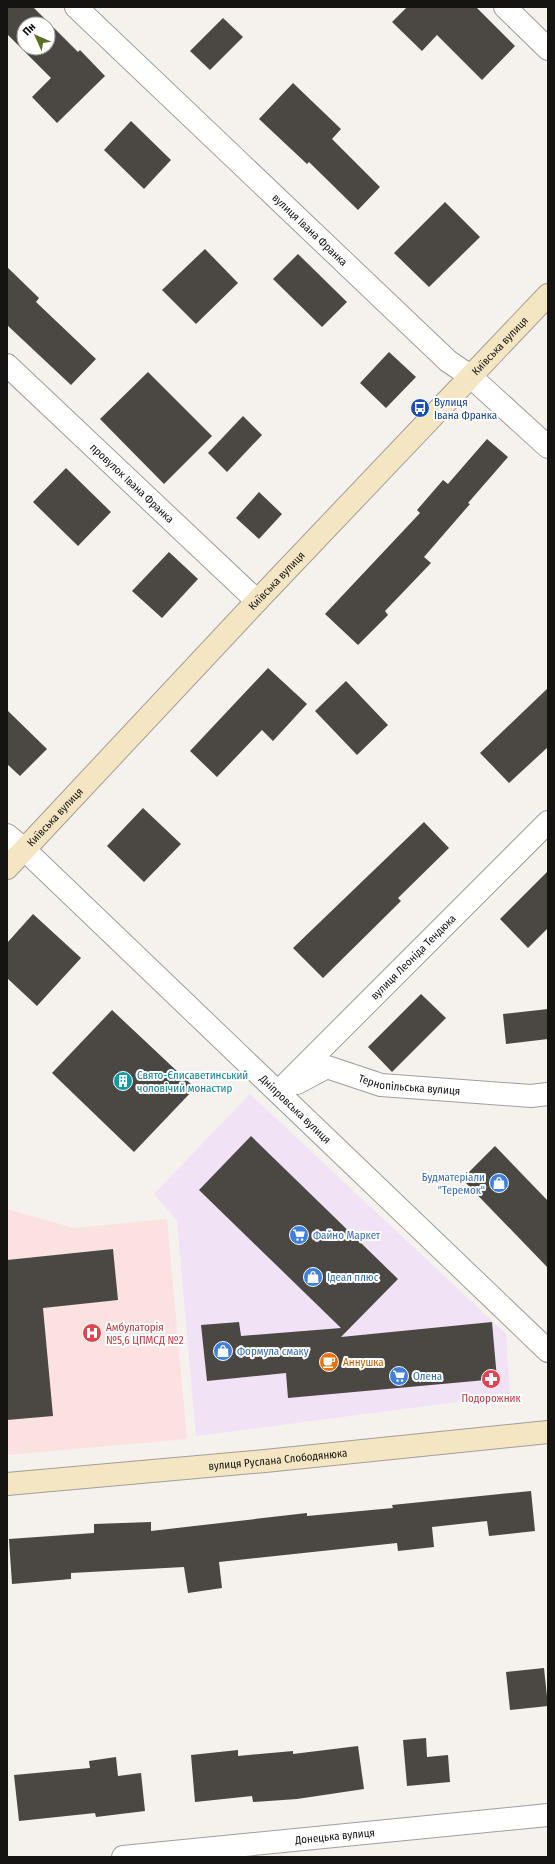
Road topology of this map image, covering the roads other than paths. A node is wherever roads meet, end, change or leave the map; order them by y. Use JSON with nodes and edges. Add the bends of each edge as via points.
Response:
{"nodes":[{"id":1,"x":76,"y":7,"type":"edge"},
{"id":2,"x":505,"y":7,"type":"edge"},
{"id":3,"x":548,"y":49,"type":"edge"},
{"id":4,"x":548,"y":295,"type":"edge"},
{"id":5,"x":7,"y":366,"type":"edge"},
{"id":6,"x":470,"y":376,"type":"junction"},
{"id":7,"x":548,"y":448,"type":"edge"},
{"id":8,"x":257,"y":601,"type":"junction"},
{"id":9,"x":548,"y":822,"type":"edge"},
{"id":10,"x":7,"y":835,"type":"edge"},
{"id":11,"x":25,"y":850,"type":"junction"},
{"id":12,"x":7,"y":868,"type":"edge"},
{"id":13,"x":278,"y":1092,"type":"junction"},
{"id":14,"x":548,"y":1094,"type":"edge"},
{"id":15,"x":548,"y":1352,"type":"edge"},
{"id":16,"x":548,"y":1432,"type":"edge"},
{"id":17,"x":7,"y":1484,"type":"edge"},
{"id":18,"x":548,"y":1815,"type":"edge"},
{"id":19,"x":123,"y":1857,"type":"edge"}],
"edges":[{"from":1,"to":6,"type":"street","name":"вулиця Івана Франка","via":[[448,361]]},
{"from":2,"to":3,"type":"street"},
{"from":4,"to":6,"type":"street","name":"Київська вулиця"},
{"from":5,"to":8,"type":"street","name":"провулок Івана Франка"},
{"from":6,"to":7,"type":"street","name":"вулиця Івана Франка"},
{"from":6,"to":8,"type":"street","name":"Київська вулиця"},
{"from":8,"to":11,"type":"street","name":"Київська вулиця"},
{"from":9,"to":13,"type":"street","name":"вулиця Леоніда Тендюка"},
{"from":10,"to":11,"type":"street","name":"Дніпровська вулиця"},
{"from":11,"to":12,"type":"street","name":"Київська вулиця"},
{"from":11,"to":13,"type":"street","name":"Дніпровська вулиця"},
{"from":13,"to":14,"type":"street","name":"Тернопільська вулиця","via":[[327,1067],[381,1085],[531,1096]]},
{"from":13,"to":15,"type":"street","name":"Дніпровська вулиця"},
{"from":16,"to":17,"type":"street","name":"вулиця Руслана Слободянюка"},
{"from":18,"to":19,"type":"street","name":"Донецька вулиця"}]}
